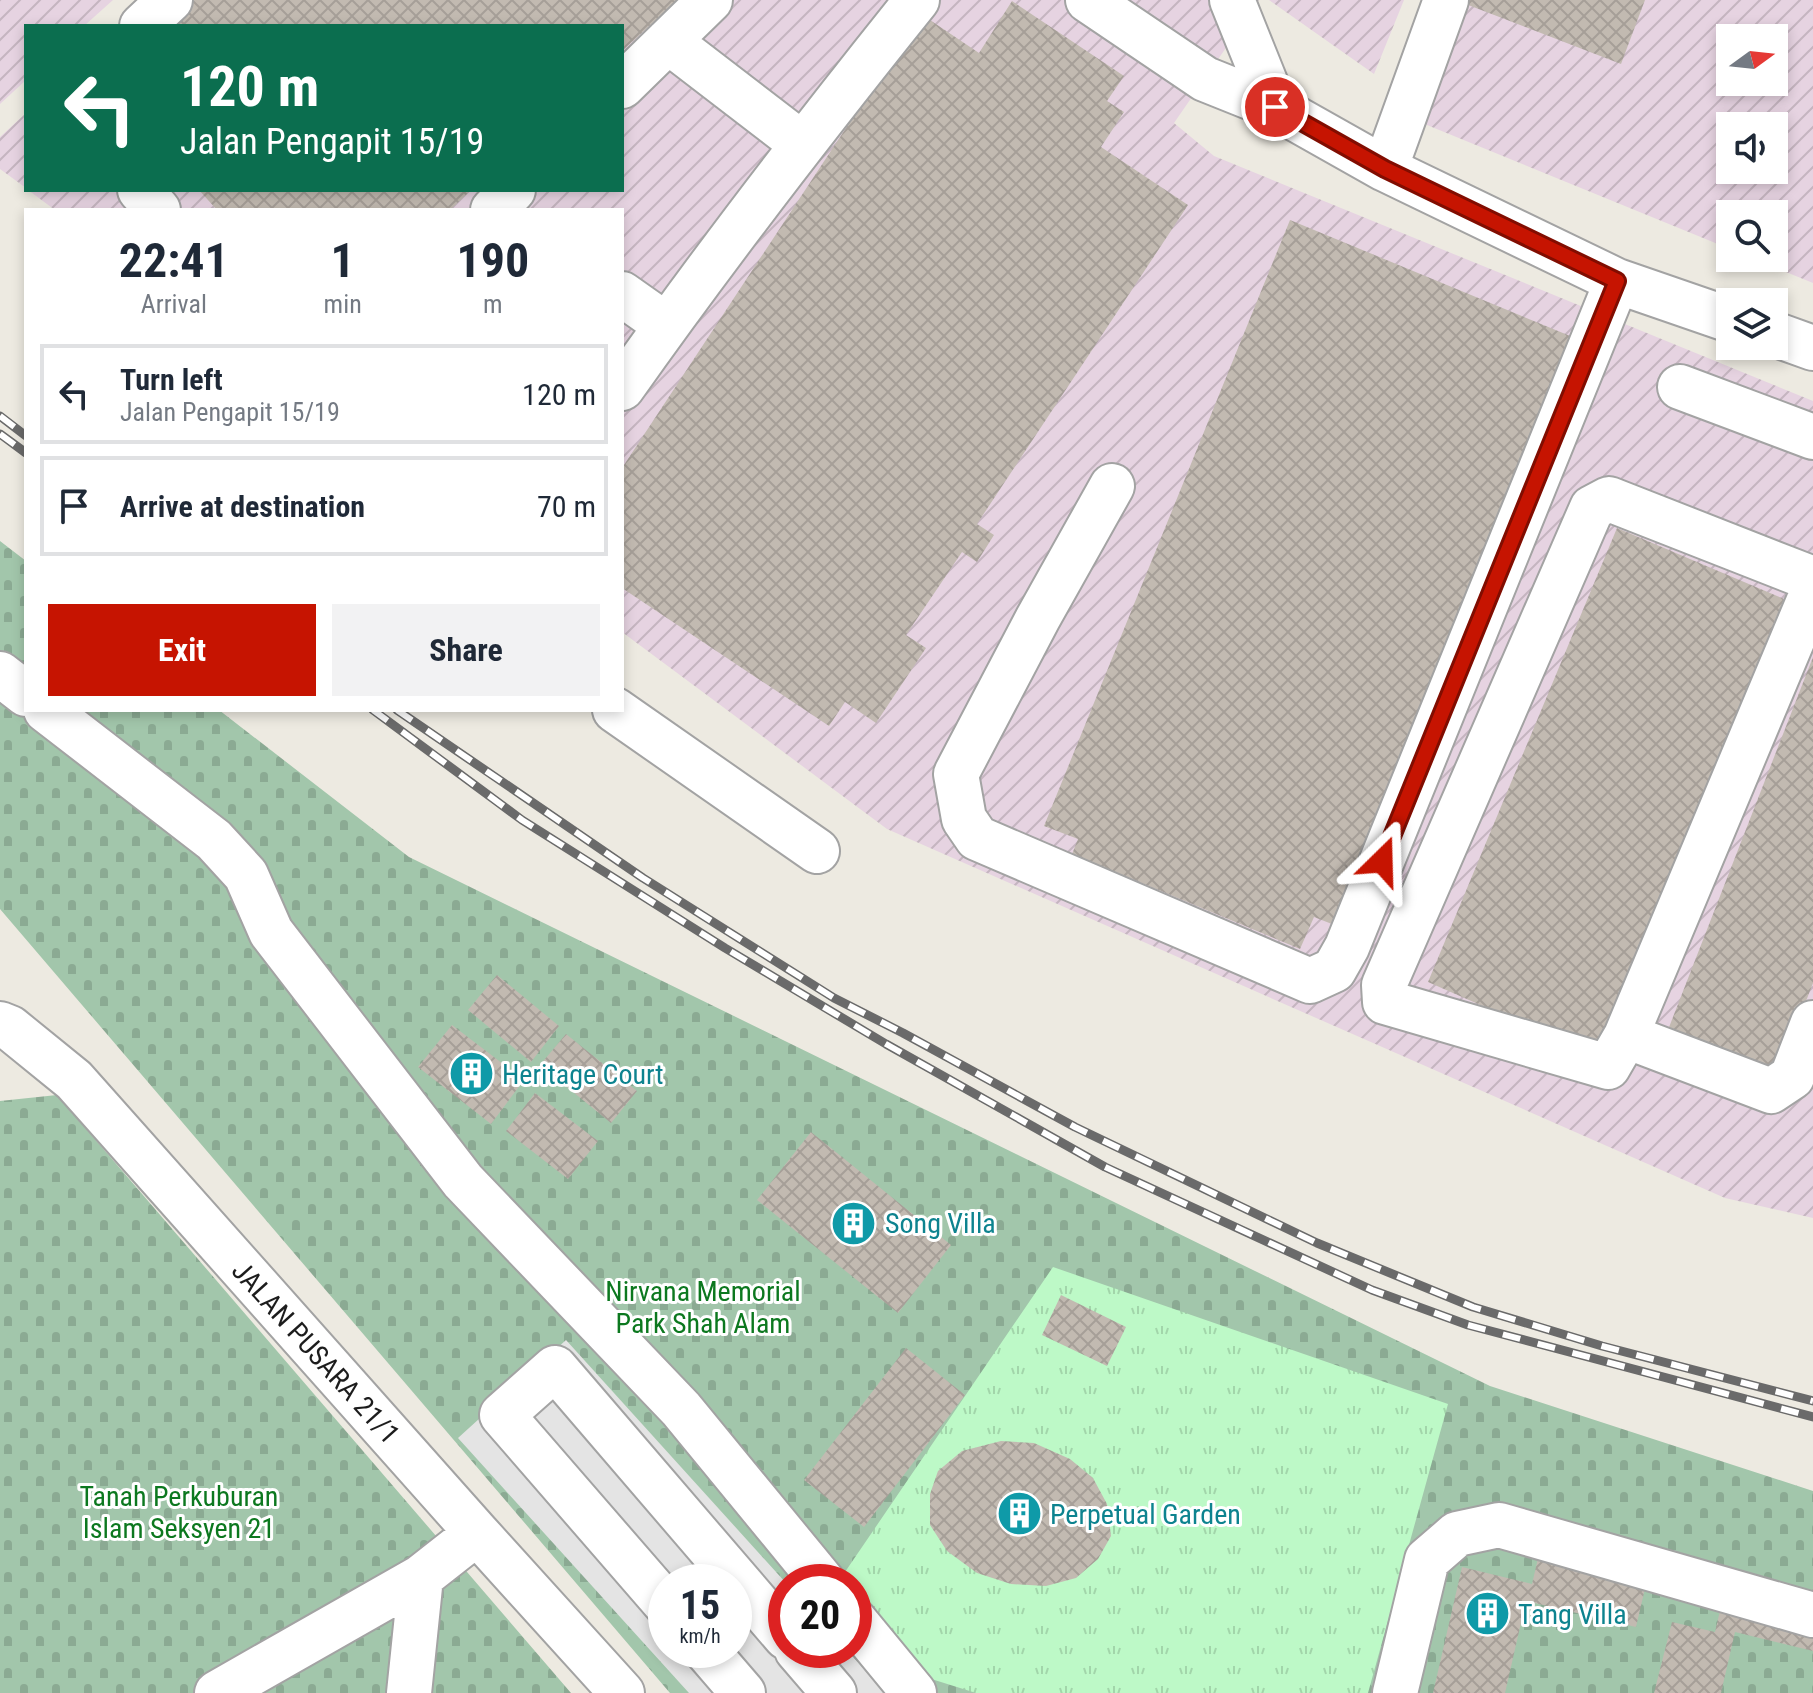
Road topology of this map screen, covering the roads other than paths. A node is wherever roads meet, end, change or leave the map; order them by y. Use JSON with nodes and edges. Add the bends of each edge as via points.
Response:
{"nodes":[{"id":1,"x":170,"y":0,"type":"edge"},
{"id":2,"x":710,"y":0,"type":"edge"},
{"id":3,"x":917,"y":0,"type":"edge"},
{"id":4,"x":1088,"y":0,"type":"edge"},
{"id":5,"x":1232,"y":0,"type":"edge"},
{"id":6,"x":1446,"y":0,"type":"edge"},
{"id":7,"x":144,"y":24,"type":"edge"},
{"id":8,"x":668,"y":41,"type":"junction"},
{"id":9,"x":624,"y":84,"type":"edge"},
{"id":10,"x":1275,"y":107,"type":"junction"},
{"id":11,"x":802,"y":144,"type":"junction"},
{"id":12,"x":1385,"y":169,"type":"junction"},
{"id":13,"x":142,"y":192,"type":"edge"},
{"id":14,"x":156,"y":208,"type":"edge"},
{"id":15,"x":1617,"y":281,"type":"junction"},
{"id":16,"x":624,"y":295,"type":"edge"},
{"id":17,"x":1716,"y":315,"type":"edge"},
{"id":18,"x":666,"y":325,"type":"junction"},
{"id":19,"x":1788,"y":339,"type":"edge"},
{"id":20,"x":1813,"y":348,"type":"edge"},
{"id":21,"x":624,"y":385,"type":"edge"},
{"id":22,"x":1680,"y":387,"type":"dead end"},
{"id":23,"x":1813,"y":437,"type":"edge"},
{"id":24,"x":1112,"y":486,"type":"dead end"},
{"id":25,"x":1813,"y":579,"type":"edge"},
{"id":26,"x":1813,"y":591,"type":"edge"},
{"id":27,"x":0,"y":674,"type":"edge"},
{"id":28,"x":24,"y":692,"type":"edge"},
{"id":29,"x":49,"y":712,"type":"edge"},
{"id":30,"x":618,"y":712,"type":"edge"},
{"id":31,"x":817,"y":851,"type":"dead end"},
{"id":32,"x":1813,"y":1023,"type":"edge"},
{"id":33,"x":0,"y":1024,"type":"edge"},
{"id":34,"x":1626,"y":1036,"type":"junction"},
{"id":35,"x":477,"y":1533,"type":"junction"},
{"id":36,"x":723,"y":1564,"type":"edge"},
{"id":37,"x":808,"y":1564,"type":"edge"},
{"id":38,"x":421,"y":1577,"type":"junction"},
{"id":39,"x":648,"y":1583,"type":"edge"},
{"id":40,"x":752,"y":1597,"type":"edge"},
{"id":41,"x":1813,"y":1615,"type":"edge"},
{"id":42,"x":768,"y":1616,"type":"edge"},
{"id":43,"x":872,"y":1643,"type":"edge"},
{"id":44,"x":721,"y":1668,"type":"edge"},
{"id":45,"x":812,"y":1668,"type":"edge"},
{"id":46,"x":217,"y":1693,"type":"edge"},
{"id":47,"x":409,"y":1693,"type":"edge"},
{"id":48,"x":622,"y":1693,"type":"edge"},
{"id":49,"x":743,"y":1693,"type":"edge"},
{"id":50,"x":834,"y":1693,"type":"edge"},
{"id":51,"x":912,"y":1693,"type":"edge"},
{"id":52,"x":1395,"y":1693,"type":"edge"}],
"edges":[{"from":1,"to":7,"type":"street"},
{"from":2,"to":8,"type":"street"},
{"from":3,"to":11,"type":"street"},
{"from":4,"to":10,"type":"street","via":[[1205,79]]},
{"from":5,"to":10,"type":"street"},
{"from":6,"to":12,"type":"street"},
{"from":8,"to":9,"type":"street"},
{"from":8,"to":11,"type":"street"},
{"from":10,"to":12,"type":"street"},
{"from":11,"to":18,"type":"street"},
{"from":12,"to":15,"type":"street"},
{"from":13,"to":14,"type":"street"},
{"from":15,"to":17,"type":"street"},
{"from":15,"to":24,"type":"street","via":[[1347,947],[1334,970],[1310,981],[977,838],[964,819],[956,774]]},
{"from":16,"to":18,"type":"street"},
{"from":18,"to":21,"type":"street"},
{"from":19,"to":20,"type":"street"},
{"from":22,"to":23,"type":"street"},
{"from":25,"to":34,"type":"street","via":[[1609,499],[1592,508],[1384,985],[1385,1002],[1608,1067]]},
{"from":26,"to":34,"type":"street"},
{"from":27,"to":28,"type":"street"},
{"from":29,"to":37,"type":"street","via":[[214,840],[246,875],[271,932],[463,1181],[681,1409]]},
{"from":30,"to":31,"type":"street"},
{"from":32,"to":34,"type":"street","via":[[1792,1077],[1771,1091]]},
{"from":33,"to":35,"type":"street","name":"JALAN PUSARA 21/1","via":[[74,1080]]},
{"from":35,"to":38,"type":"street"},
{"from":35,"to":48,"type":"street","name":"JALAN PUSARA 21/1"},
{"from":36,"to":39,"type":"street","via":[[555,1368],[502,1415]]},
{"from":38,"to":46,"type":"street"},
{"from":38,"to":47,"type":"street"},
{"from":40,"to":42,"type":"street"},
{"from":41,"to":52,"type":"street","via":[[1499,1525],[1457,1534],[1427,1560]]},
{"from":43,"to":51,"type":"street"},
{"from":44,"to":49,"type":"street"},
{"from":45,"to":50,"type":"street"}]}
